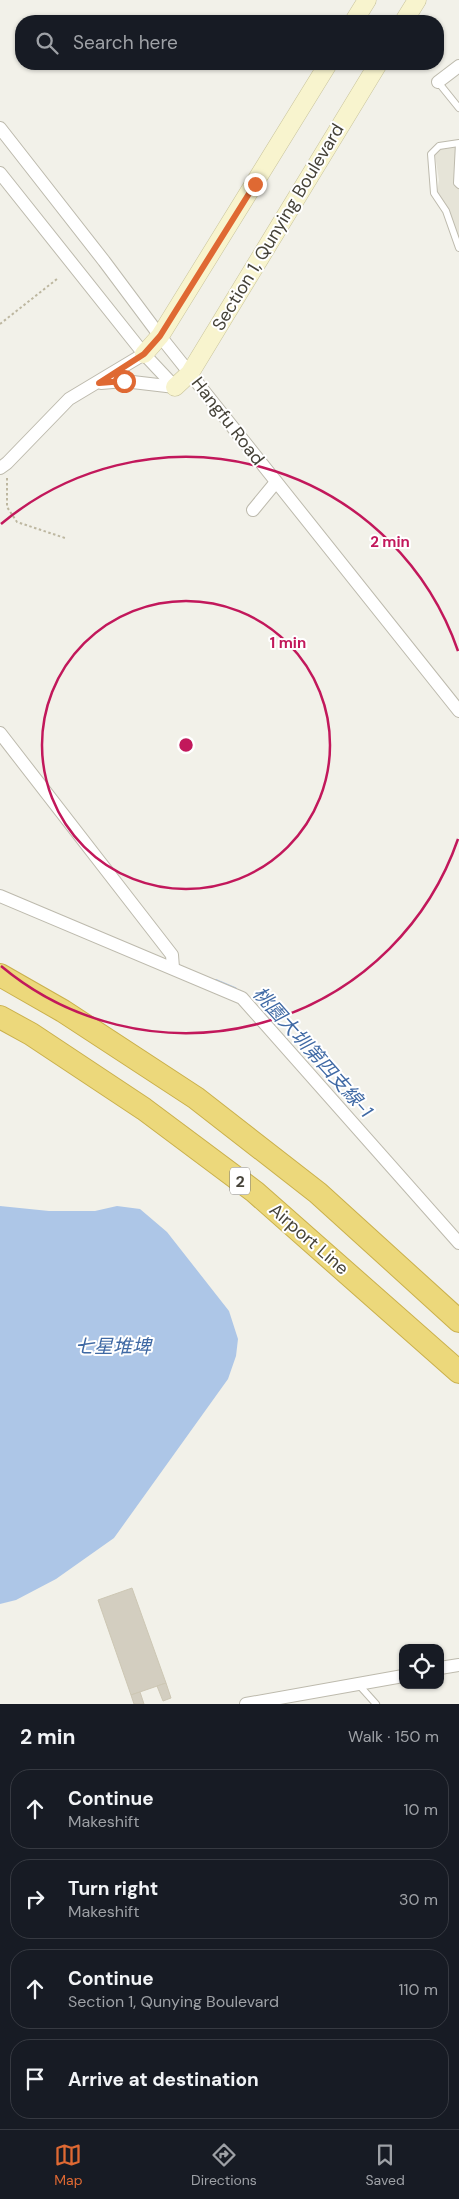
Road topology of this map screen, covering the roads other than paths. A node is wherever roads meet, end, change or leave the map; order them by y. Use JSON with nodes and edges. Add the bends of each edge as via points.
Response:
{"nodes":[{"id":1,"x":367,"y":0,"type":"edge"},
{"id":2,"x":416,"y":0,"type":"edge"},
{"id":3,"x":358,"y":15,"type":"edge"},
{"id":4,"x":407,"y":15,"type":"edge"},
{"id":5,"x":459,"y":66,"type":"edge"},
{"id":6,"x":324,"y":70,"type":"edge"},
{"id":7,"x":374,"y":70,"type":"edge"},
{"id":8,"x":438,"y":82,"type":"joint"},
{"id":9,"x":459,"y":108,"type":"edge"},
{"id":10,"x":0,"y":128,"type":"edge"},
{"id":11,"x":0,"y":173,"type":"edge"},
{"id":12,"x":459,"y":185,"type":"edge"},
{"id":13,"x":459,"y":248,"type":"edge"},
{"id":14,"x":160,"y":336,"type":"junction"},
{"id":15,"x":144,"y":354,"type":"junction"},
{"id":16,"x":190,"y":373,"type":"junction"},
{"id":17,"x":99,"y":383,"type":"junction"},
{"id":18,"x":174,"y":387,"type":"junction"},
{"id":19,"x":4,"y":465,"type":"edge"},
{"id":20,"x":276,"y":482,"type":"junction"},
{"id":21,"x":253,"y":510,"type":"dead end"},
{"id":22,"x":459,"y":711,"type":"edge"},
{"id":23,"x":0,"y":733,"type":"edge"},
{"id":24,"x":0,"y":896,"type":"edge"},
{"id":25,"x":173,"y":968,"type":"junction"},
{"id":26,"x":0,"y":974,"type":"edge"},
{"id":27,"x":0,"y":1017,"type":"edge"},
{"id":28,"x":459,"y":1243,"type":"edge"},
{"id":29,"x":459,"y":1321,"type":"edge"},
{"id":30,"x":459,"y":1372,"type":"edge"},
{"id":31,"x":459,"y":1665,"type":"edge"},
{"id":32,"x":444,"y":1667,"type":"edge"},
{"id":33,"x":399,"y":1677,"type":"edge"},
{"id":34,"x":359,"y":1685,"type":"junction"},
{"id":35,"x":246,"y":1704,"type":"edge"},
{"id":36,"x":376,"y":1704,"type":"edge"}],
"edges":[{"from":1,"to":3,"type":"street"},
{"from":2,"to":4,"type":"street"},
{"from":5,"to":8,"type":"street"},
{"from":6,"to":14,"type":"street"},
{"from":7,"to":16,"type":"street","name":"Section 1, Qunying Boulevard"},
{"from":8,"to":9,"type":"lane"},
{"from":10,"to":14,"type":"street","name":"Hangfu Road"},
{"from":11,"to":15,"type":"street","name":"Hangfu Road"},
{"from":12,"to":13,"type":"lane","via":[[459,143],[439,146],[431,154],[434,193],[446,211]]},
{"from":14,"to":15,"type":"street"},
{"from":14,"to":16,"type":"street","name":"Hangfu Road"},
{"from":15,"to":17,"type":"street"},
{"from":15,"to":18,"type":"street","name":"Hangfu Road"},
{"from":16,"to":18,"type":"street","name":"Section 1, Qunying Boulevard"},
{"from":16,"to":20,"type":"street","name":"Hangfu Road"},
{"from":17,"to":18,"type":"street","via":[[124,381]]},
{"from":17,"to":19,"type":"street","via":[[69,399]]},
{"from":20,"to":21,"type":"street"},
{"from":20,"to":22,"type":"street","name":"Hangfu Road"},
{"from":23,"to":25,"type":"street","via":[[172,955]]},
{"from":24,"to":25,"type":"street"},
{"from":25,"to":28,"type":"street","via":[[242,998]]},
{"from":26,"to":29,"type":"highway","number":"2","via":[[196,1098],[318,1192]]},
{"from":27,"to":30,"type":"highway","name":"Airport Line","number":"2","via":[[144,1109],[255,1192]]},
{"from":31,"to":32,"type":"street"},
{"from":33,"to":34,"type":"street"},
{"from":34,"to":35,"type":"street"},
{"from":34,"to":36,"type":"lane"}]}
